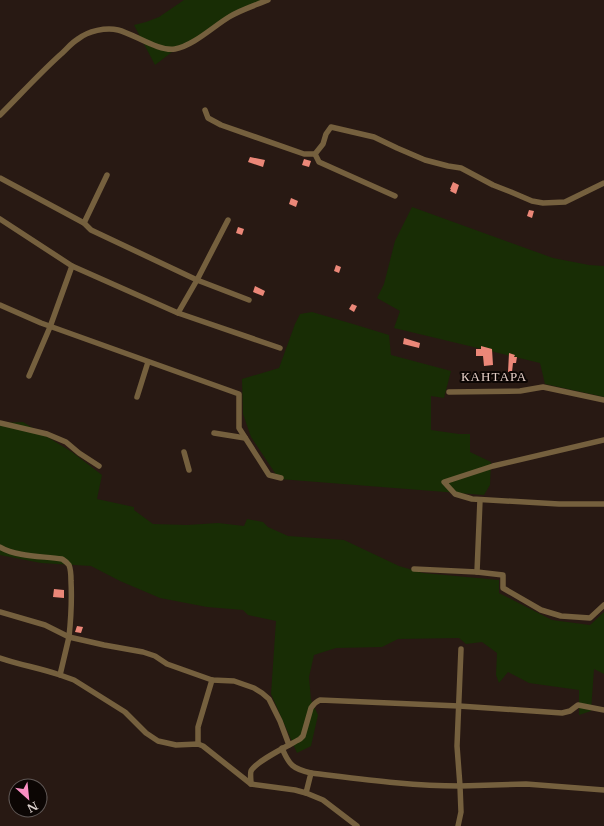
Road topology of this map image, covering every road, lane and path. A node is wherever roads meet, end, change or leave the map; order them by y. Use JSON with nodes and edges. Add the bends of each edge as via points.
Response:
{"nodes":[{"id":1,"x":268,"y":0,"type":"edge"},
{"id":2,"x":205,"y":110,"type":"dead end"},
{"id":3,"x":0,"y":115,"type":"edge"},
{"id":4,"x":315,"y":154,"type":"junction"},
{"id":5,"x":107,"y":175,"type":"dead end"},
{"id":6,"x":0,"y":178,"type":"edge"},
{"id":7,"x":604,"y":183,"type":"edge"},
{"id":8,"x":395,"y":196,"type":"dead end"},
{"id":9,"x":0,"y":219,"type":"edge"},
{"id":10,"x":228,"y":220,"type":"dead end"},
{"id":11,"x":84,"y":223,"type":"junction"},
{"id":12,"x":72,"y":266,"type":"junction"},
{"id":13,"x":197,"y":280,"type":"junction"},
{"id":14,"x":249,"y":300,"type":"dead end"},
{"id":15,"x":0,"y":306,"type":"edge"},
{"id":16,"x":178,"y":313,"type":"junction"},
{"id":17,"x":50,"y":326,"type":"junction"},
{"id":18,"x":280,"y":348,"type":"dead end"},
{"id":19,"x":148,"y":362,"type":"junction"},
{"id":20,"x":29,"y":376,"type":"dead end"},
{"id":21,"x":448,"y":392,"type":"dead end"},
{"id":22,"x":137,"y":397,"type":"dead end"},
{"id":23,"x":604,"y":400,"type":"edge"},
{"id":24,"x":0,"y":423,"type":"edge"},
{"id":25,"x":214,"y":433,"type":"dead end"},
{"id":26,"x":245,"y":438,"type":"junction"},
{"id":27,"x":604,"y":440,"type":"edge"},
{"id":28,"x":184,"y":452,"type":"dead end"},
{"id":29,"x":99,"y":466,"type":"dead end"},
{"id":30,"x":189,"y":470,"type":"dead end"},
{"id":31,"x":281,"y":478,"type":"dead end"},
{"id":32,"x":480,"y":500,"type":"junction"},
{"id":33,"x":604,"y":504,"type":"edge"},
{"id":34,"x":0,"y":547,"type":"edge"},
{"id":35,"x":414,"y":568,"type":"dead end"},
{"id":36,"x":477,"y":572,"type":"junction"},
{"id":37,"x":604,"y":605,"type":"edge"},
{"id":38,"x":0,"y":612,"type":"edge"},
{"id":39,"x":69,"y":637,"type":"junction"},
{"id":40,"x":461,"y":649,"type":"dead end"},
{"id":41,"x":0,"y":658,"type":"edge"},
{"id":42,"x":60,"y":675,"type":"junction"},
{"id":43,"x":212,"y":680,"type":"junction"},
{"id":44,"x":459,"y":706,"type":"junction"},
{"id":45,"x":604,"y":710,"type":"edge"},
{"id":46,"x":198,"y":744,"type":"junction"},
{"id":47,"x":289,"y":745,"type":"junction"},
{"id":48,"x":282,"y":748,"type":"junction"},
{"id":49,"x":311,"y":773,"type":"junction"},
{"id":50,"x":251,"y":784,"type":"junction"},
{"id":51,"x":460,"y":786,"type":"junction"},
{"id":52,"x":604,"y":790,"type":"edge"},
{"id":53,"x":306,"y":793,"type":"junction"},
{"id":54,"x":357,"y":826,"type":"edge"},
{"id":55,"x":458,"y":826,"type":"edge"}],
"edges":[{"from":1,"to":3,"type":"street","via":[[230,16],[196,40],[176,49],[166,50],[119,30],[99,30],[78,38]]},
{"from":2,"to":4,"type":"street","via":[[208,118],[221,125],[304,154]]},
{"from":4,"to":7,"type":"street","via":[[331,127],[374,137],[425,160],[461,168],[492,185],[532,201],[565,202]]},
{"from":4,"to":8,"type":"street","via":[[320,162]]},
{"from":5,"to":11,"type":"street"},
{"from":6,"to":11,"type":"street"},
{"from":9,"to":12,"type":"street"},
{"from":10,"to":13,"type":"street"},
{"from":11,"to":13,"type":"street","via":[[91,230]]},
{"from":12,"to":16,"type":"street"},
{"from":12,"to":17,"type":"street"},
{"from":13,"to":14,"type":"street"},
{"from":13,"to":16,"type":"street"},
{"from":15,"to":17,"type":"street"},
{"from":16,"to":18,"type":"street"},
{"from":17,"to":19,"type":"street"},
{"from":17,"to":20,"type":"street"},
{"from":19,"to":22,"type":"street"},
{"from":19,"to":26,"type":"street","via":[[239,394],[238,428]]},
{"from":21,"to":23,"type":"street","via":[[520,391],[543,387]]},
{"from":24,"to":29,"type":"street","via":[[47,434],[66,442]]},
{"from":25,"to":26,"type":"street"},
{"from":26,"to":31,"type":"street","via":[[269,475]]},
{"from":27,"to":32,"type":"street","via":[[493,466],[444,482],[455,494]]},
{"from":28,"to":30,"type":"street"},
{"from":32,"to":33,"type":"street"},
{"from":32,"to":36,"type":"street"},
{"from":34,"to":39,"type":"street","via":[[14,553],[62,559],[67,562],[71,571],[72,594]]},
{"from":35,"to":36,"type":"street"},
{"from":36,"to":37,"type":"street","via":[[503,575],[502,588],[541,610],[561,616],[590,618]]},
{"from":38,"to":39,"type":"street","via":[[45,625]]},
{"from":39,"to":42,"type":"street"},
{"from":39,"to":43,"type":"street","via":[[143,652],[167,664]]},
{"from":40,"to":44,"type":"street"},
{"from":41,"to":42,"type":"street"},
{"from":42,"to":46,"type":"street","via":[[74,680],[125,712],[158,741],[176,745]]},
{"from":43,"to":46,"type":"street","via":[[198,727]]},
{"from":43,"to":47,"type":"street","via":[[234,681],[262,693],[269,699]]},
{"from":44,"to":45,"type":"street","via":[[562,713],[570,712],[581,705]]},
{"from":44,"to":47,"type":"street","via":[[320,700],[311,708],[303,736]]},
{"from":44,"to":51,"type":"street","via":[[457,746]]},
{"from":46,"to":50,"type":"street"},
{"from":47,"to":48,"type":"street"},
{"from":48,"to":49,"type":"street","via":[[293,767]]},
{"from":48,"to":50,"type":"street","via":[[254,768],[251,772]]},
{"from":49,"to":51,"type":"street","via":[[394,783]]},
{"from":49,"to":53,"type":"street"},
{"from":50,"to":53,"type":"street"},
{"from":51,"to":52,"type":"street","via":[[526,784]]},
{"from":51,"to":55,"type":"street","via":[[461,812]]},
{"from":53,"to":54,"type":"street","via":[[323,800]]}]}
